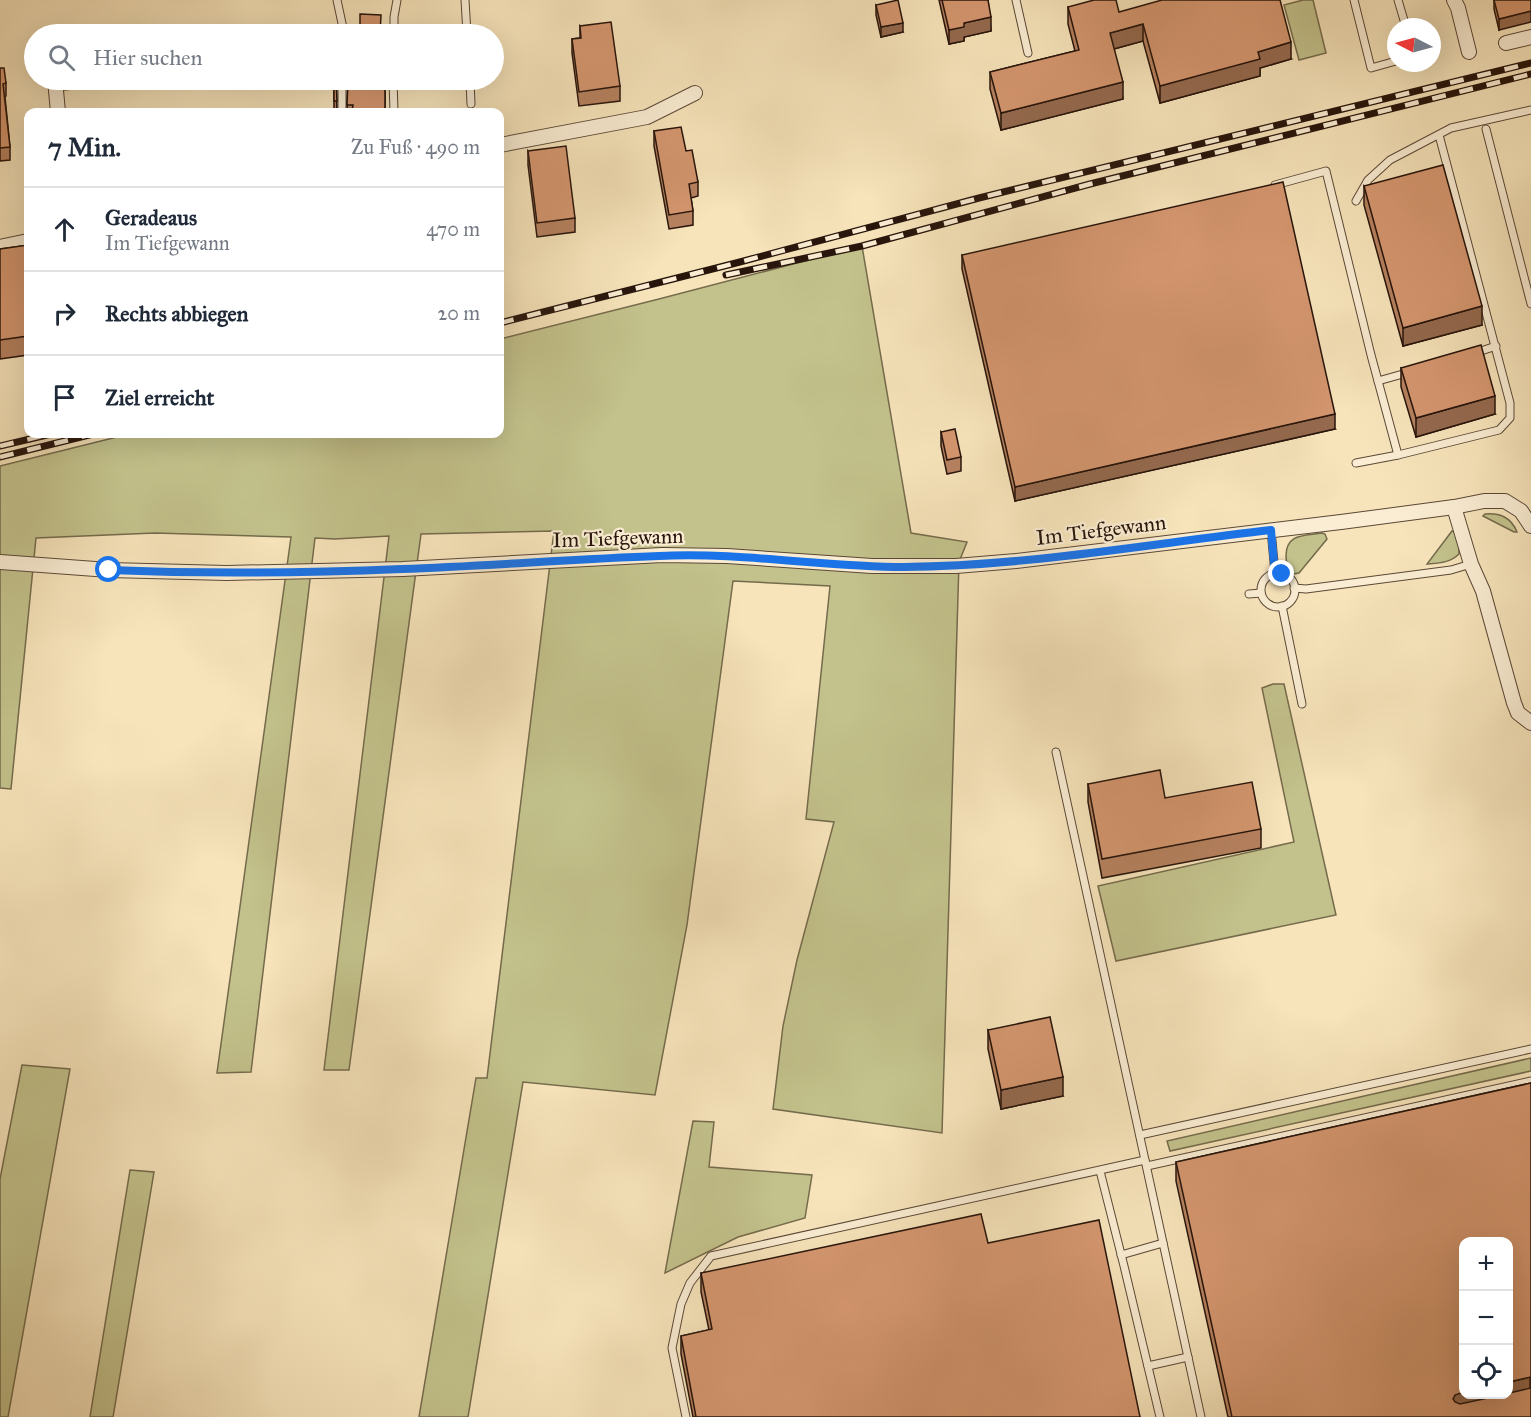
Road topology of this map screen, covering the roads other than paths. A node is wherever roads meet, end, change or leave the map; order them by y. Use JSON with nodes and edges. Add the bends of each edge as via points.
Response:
{"nodes":[{"id":1,"x":337,"y":0,"type":"edge"},
{"id":2,"x":398,"y":0,"type":"edge"},
{"id":3,"x":465,"y":0,"type":"edge"},
{"id":4,"x":1016,"y":0,"type":"edge"},
{"id":5,"x":1354,"y":0,"type":"edge"},
{"id":6,"x":1398,"y":0,"type":"edge"},
{"id":7,"x":1454,"y":0,"type":"edge"},
{"id":8,"x":1403,"y":18,"type":"edge"},
{"id":9,"x":341,"y":24,"type":"edge"},
{"id":10,"x":394,"y":24,"type":"edge"},
{"id":11,"x":466,"y":24,"type":"edge"},
{"id":12,"x":1531,"y":37,"type":"edge"},
{"id":13,"x":1506,"y":43,"type":"dead end"},
{"id":14,"x":1469,"y":52,"type":"dead end"},
{"id":15,"x":1028,"y":53,"type":"dead end"},
{"id":16,"x":1387,"y":64,"type":"edge"},
{"id":17,"x":56,"y":90,"type":"edge"},
{"id":18,"x":342,"y":90,"type":"edge"},
{"id":19,"x":393,"y":90,"type":"edge"},
{"id":20,"x":470,"y":90,"type":"edge"},
{"id":21,"x":695,"y":93,"type":"dead end"},
{"id":22,"x":471,"y":104,"type":"dead end"},
{"id":23,"x":58,"y":108,"type":"edge"},
{"id":24,"x":342,"y":108,"type":"edge"},
{"id":25,"x":394,"y":108,"type":"edge"},
{"id":26,"x":1531,"y":110,"type":"edge"},
{"id":27,"x":1486,"y":129,"type":"dead end"},
{"id":28,"x":1439,"y":135,"type":"junction"},
{"id":29,"x":504,"y":144,"type":"edge"},
{"id":30,"x":1270,"y":186,"type":"edge"},
{"id":31,"x":1356,"y":201,"type":"dead end"},
{"id":32,"x":24,"y":241,"type":"edge"},
{"id":33,"x":0,"y":247,"type":"edge"},
{"id":34,"x":1531,"y":304,"type":"edge"},
{"id":35,"x":1496,"y":346,"type":"junction"},
{"id":36,"x":1464,"y":356,"type":"edge"},
{"id":37,"x":1421,"y":369,"type":"edge"},
{"id":38,"x":1378,"y":381,"type":"junction"},
{"id":39,"x":1398,"y":455,"type":"junction"},
{"id":40,"x":1356,"y":463,"type":"dead end"},
{"id":41,"x":1454,"y":507,"type":"junction"},
{"id":42,"x":1531,"y":526,"type":"edge"},
{"id":43,"x":1271,"y":530,"type":"junction"},
{"id":44,"x":0,"y":562,"type":"edge"},
{"id":45,"x":1472,"y":564,"type":"junction"},
{"id":46,"x":1275,"y":573,"type":"junction"},
{"id":47,"x":1294,"y":588,"type":"junction"},
{"id":48,"x":1261,"y":593,"type":"junction"},
{"id":49,"x":1249,"y":594,"type":"dead end"},
{"id":50,"x":1282,"y":606,"type":"junction"},
{"id":51,"x":1302,"y":704,"type":"dead end"},
{"id":52,"x":1531,"y":723,"type":"edge"},
{"id":53,"x":1056,"y":752,"type":"dead end"},
{"id":54,"x":1531,"y":1049,"type":"edge"},
{"id":55,"x":1531,"y":1081,"type":"edge"},
{"id":56,"x":1140,"y":1135,"type":"junction"},
{"id":57,"x":1146,"y":1163,"type":"junction"},
{"id":58,"x":1100,"y":1171,"type":"junction"},
{"id":59,"x":1163,"y":1243,"type":"junction"},
{"id":60,"x":1121,"y":1256,"type":"junction"},
{"id":61,"x":1188,"y":1357,"type":"junction"},
{"id":62,"x":1148,"y":1366,"type":"junction"},
{"id":63,"x":686,"y":1417,"type":"edge"},
{"id":64,"x":1160,"y":1417,"type":"edge"},
{"id":65,"x":1202,"y":1417,"type":"edge"}],
"edges":[{"from":1,"to":9,"type":"lane"},
{"from":2,"to":10,"type":"lane"},
{"from":3,"to":11,"type":"lane"},
{"from":4,"to":15,"type":"lane"},
{"from":5,"to":16,"type":"lane","via":[[1371,68]]},
{"from":6,"to":8,"type":"lane"},
{"from":7,"to":14,"type":"street"},
{"from":12,"to":13,"type":"street"},
{"from":17,"to":23,"type":"street"},
{"from":18,"to":24,"type":"lane"},
{"from":19,"to":25,"type":"lane"},
{"from":20,"to":22,"type":"lane"},
{"from":21,"to":29,"type":"street","via":[[647,117]]},
{"from":26,"to":28,"type":"lane","via":[[1451,128]]},
{"from":27,"to":34,"type":"lane"},
{"from":28,"to":31,"type":"lane","via":[[1390,160],[1368,180]]},
{"from":28,"to":35,"type":"lane"},
{"from":30,"to":38,"type":"lane","via":[[1326,171]]},
{"from":32,"to":33,"type":"street"},
{"from":35,"to":36,"type":"lane"},
{"from":35,"to":39,"type":"lane","via":[[1510,418],[1499,430]]},
{"from":37,"to":38,"type":"lane"},
{"from":38,"to":39,"type":"lane"},
{"from":39,"to":40,"type":"lane"},
{"from":41,"to":42,"type":"street","name":"Im Tiefgewann","via":[[1505,501],[1521,511]]},
{"from":41,"to":43,"type":"street","name":"Im Tiefgewann"},
{"from":41,"to":45,"type":"street"},
{"from":43,"to":44,"type":"street","name":"Im Tiefgewann","via":[[957,566],[872,567],[662,555],[403,569],[215,573]]},
{"from":43,"to":46,"type":"lane"},
{"from":45,"to":47,"type":"lane","via":[[1451,570]]},
{"from":45,"to":52,"type":"street","via":[[1518,714]]},
{"from":46,"to":47,"type":"lane","via":[[1288,577]]},
{"from":46,"to":48,"type":"lane","via":[[1264,580]]},
{"from":47,"to":50,"type":"lane","via":[[1294,596]]},
{"from":48,"to":49,"type":"lane"},
{"from":48,"to":50,"type":"lane","via":[[1269,604]]},
{"from":50,"to":51,"type":"lane"},
{"from":53,"to":56,"type":"lane"},
{"from":54,"to":56,"type":"lane"},
{"from":55,"to":57,"type":"lane"},
{"from":56,"to":57,"type":"lane"},
{"from":57,"to":58,"type":"lane"},
{"from":57,"to":59,"type":"lane"},
{"from":58,"to":60,"type":"lane"},
{"from":58,"to":63,"type":"lane","via":[[711,1256],[685,1294],[672,1348]]},
{"from":59,"to":60,"type":"lane"},
{"from":59,"to":61,"type":"lane"},
{"from":60,"to":62,"type":"lane"},
{"from":61,"to":62,"type":"lane"},
{"from":61,"to":65,"type":"lane"},
{"from":62,"to":64,"type":"lane"}]}
